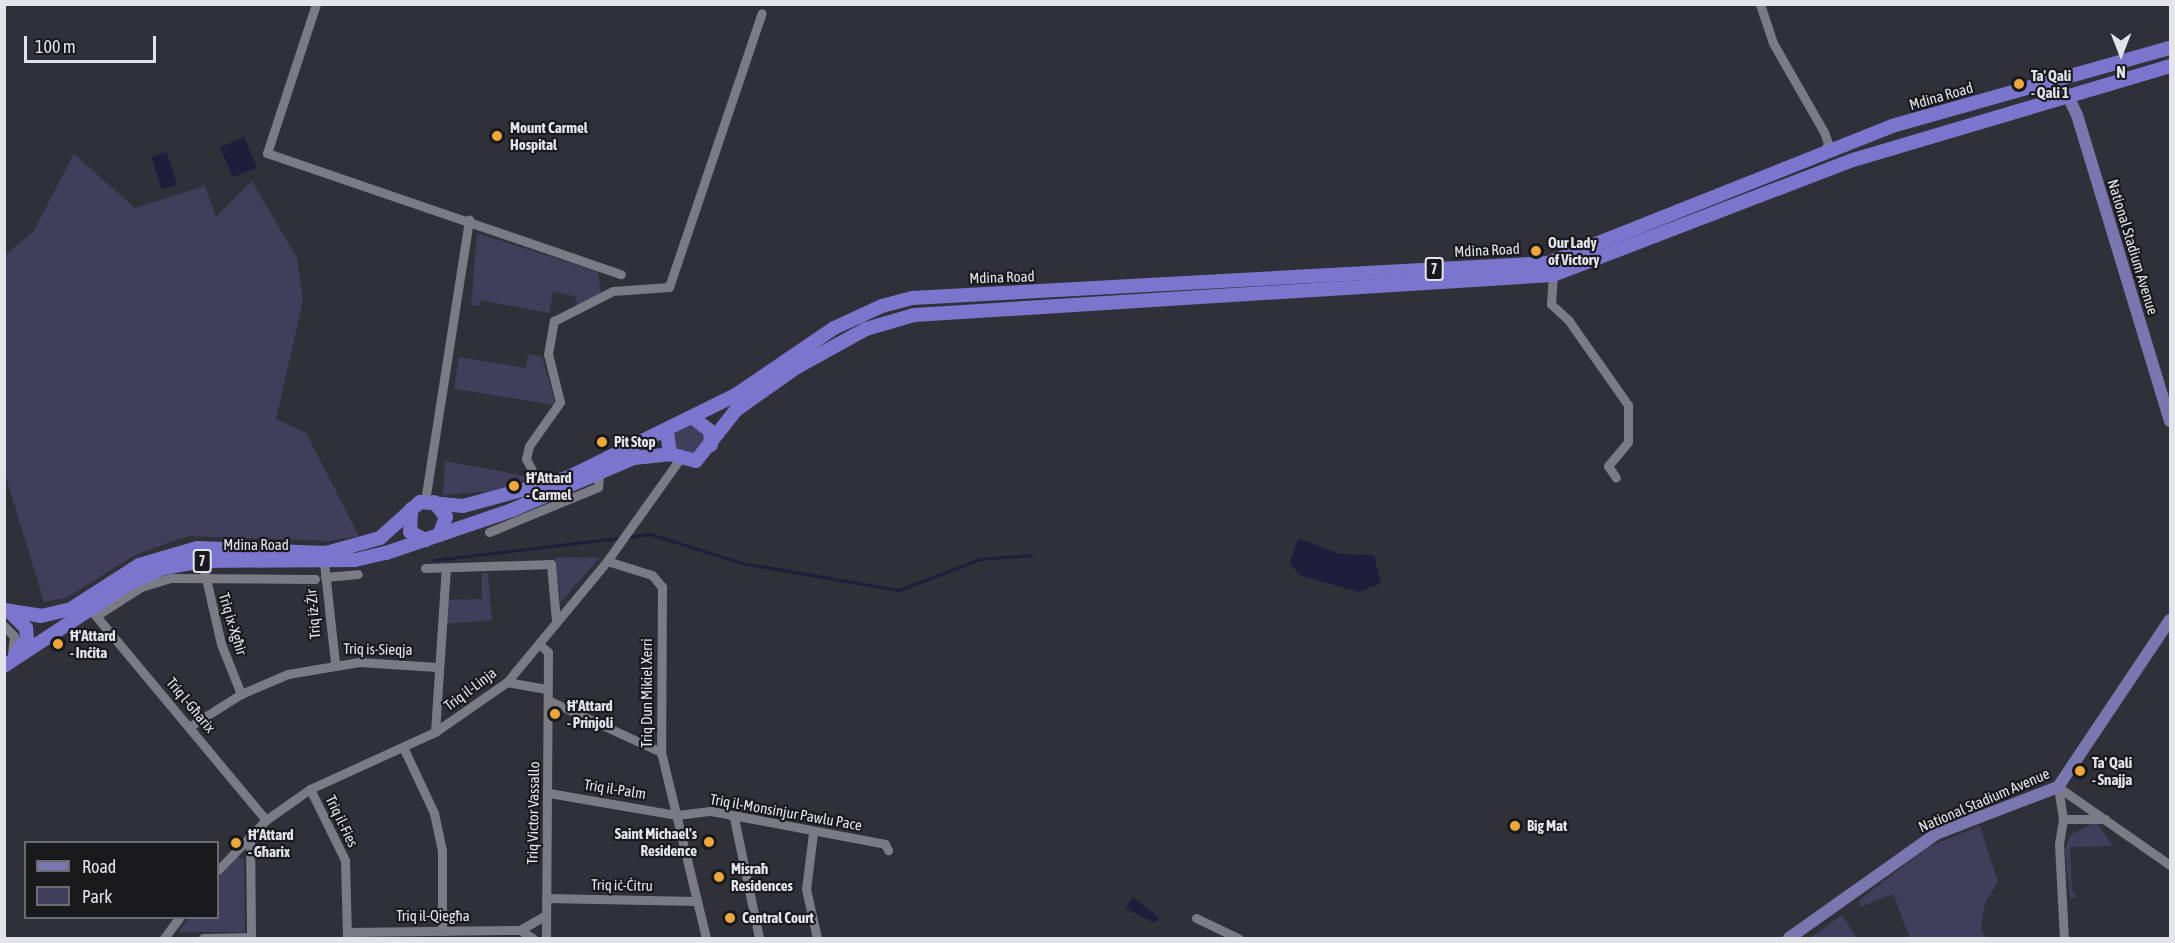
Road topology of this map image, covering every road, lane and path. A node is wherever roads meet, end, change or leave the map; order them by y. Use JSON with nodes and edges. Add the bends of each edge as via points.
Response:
{"nodes":[{"id":1,"x":316,"y":4,"type":"edge"},
{"id":2,"x":1760,"y":4,"type":"edge"},
{"id":3,"x":762,"y":13,"type":"dead end"},
{"id":4,"x":2170,"y":48,"type":"edge"},
{"id":5,"x":2170,"y":66,"type":"edge"},
{"id":6,"x":2085,"y":89,"type":"junction"},
{"id":7,"x":2056,"y":97,"type":"junction"},
{"id":8,"x":2077,"y":115,"type":"junction"},
{"id":9,"x":1824,"y":152,"type":"junction"},
{"id":10,"x":468,"y":221,"type":"junction"},
{"id":11,"x":621,"y":274,"type":"dead end"},
{"id":12,"x":1553,"y":276,"type":"junction"},
{"id":13,"x":693,"y":418,"type":"junction"},
{"id":14,"x":2170,"y":422,"type":"edge"},
{"id":15,"x":667,"y":432,"type":"junction"},
{"id":16,"x":711,"y":445,"type":"junction"},
{"id":17,"x":675,"y":457,"type":"junction"},
{"id":18,"x":1616,"y":478,"type":"dead end"},
{"id":19,"x":541,"y":487,"type":"junction"},
{"id":20,"x":430,"y":502,"type":"junction"},
{"id":21,"x":411,"y":508,"type":"junction"},
{"id":22,"x":516,"y":515,"type":"junction"},
{"id":23,"x":489,"y":532,"type":"dead end"},
{"id":24,"x":433,"y":537,"type":"junction"},
{"id":25,"x":202,"y":561,"type":"junction"},
{"id":26,"x":607,"y":561,"type":"junction"},
{"id":27,"x":324,"y":562,"type":"junction"},
{"id":28,"x":425,"y":568,"type":"dead end"},
{"id":29,"x":446,"y":568,"type":"junction"},
{"id":30,"x":358,"y":574,"type":"dead end"},
{"id":31,"x":320,"y":578,"type":"junction"},
{"id":32,"x":204,"y":581,"type":"junction"},
{"id":33,"x":7,"y":611,"type":"edge"},
{"id":34,"x":94,"y":613,"type":"junction"},
{"id":35,"x":556,"y":620,"type":"junction"},
{"id":36,"x":2170,"y":620,"type":"edge"},
{"id":37,"x":4,"y":626,"type":"edge"},
{"id":38,"x":539,"y":644,"type":"junction"},
{"id":39,"x":6,"y":663,"type":"edge"},
{"id":40,"x":335,"y":664,"type":"junction"},
{"id":41,"x":437,"y":667,"type":"junction"},
{"id":42,"x":507,"y":682,"type":"junction"},
{"id":43,"x":546,"y":689,"type":"junction"},
{"id":44,"x":241,"y":693,"type":"junction"},
{"id":45,"x":549,"y":700,"type":"junction"},
{"id":46,"x":189,"y":727,"type":"junction"},
{"id":47,"x":435,"y":732,"type":"junction"},
{"id":48,"x":403,"y":747,"type":"junction"},
{"id":49,"x":661,"y":752,"type":"junction"},
{"id":50,"x":2058,"y":787,"type":"junction"},
{"id":51,"x":310,"y":789,"type":"junction"},
{"id":52,"x":549,"y":793,"type":"junction"},
{"id":53,"x":677,"y":814,"type":"junction"},
{"id":54,"x":734,"y":818,"type":"junction"},
{"id":55,"x":2063,"y":819,"type":"junction"},
{"id":56,"x":2105,"y":819,"type":"junction"},
{"id":57,"x":266,"y":820,"type":"junction"},
{"id":58,"x":813,"y":833,"type":"junction"},
{"id":59,"x":250,"y":837,"type":"junction"},
{"id":60,"x":888,"y":849,"type":"dead end"},
{"id":61,"x":2170,"y":865,"type":"edge"},
{"id":62,"x":219,"y":869,"type":"edge"},
{"id":63,"x":546,"y":898,"type":"junction"},
{"id":64,"x":697,"y":901,"type":"junction"},
{"id":65,"x":546,"y":915,"type":"junction"},
{"id":66,"x":1196,"y":918,"type":"dead end"},
{"id":67,"x":178,"y":919,"type":"edge"},
{"id":68,"x":442,"y":930,"type":"junction"},
{"id":69,"x":520,"y":930,"type":"junction"},
{"id":70,"x":347,"y":935,"type":"edge"},
{"id":71,"x":251,"y":938,"type":"edge"},
{"id":72,"x":164,"y":939,"type":"edge"},
{"id":73,"x":203,"y":939,"type":"edge"},
{"id":74,"x":533,"y":939,"type":"edge"},
{"id":75,"x":546,"y":939,"type":"edge"},
{"id":76,"x":706,"y":939,"type":"edge"},
{"id":77,"x":759,"y":939,"type":"edge"},
{"id":78,"x":817,"y":939,"type":"edge"},
{"id":79,"x":1238,"y":939,"type":"edge"},
{"id":80,"x":1789,"y":939,"type":"edge"},
{"id":81,"x":2064,"y":939,"type":"edge"}],
"edges":[{"from":1,"to":10,"type":"street","via":[[267,153]]},
{"from":2,"to":9,"type":"street","via":[[1773,44],[1824,132],[1828,143]]},
{"from":3,"to":19,"type":"street","via":[[669,287],[613,291],[554,321],[548,354],[560,402],[529,446],[526,459]]},
{"from":4,"to":9,"type":"highway","name":"Mdina Road","number":"7","via":[[1892,126]]},
{"from":5,"to":6,"type":"highway","name":"Mdina Road","number":"7"},
{"from":6,"to":7,"type":"highway","name":"Mdina Road","number":"7"},
{"from":6,"to":8,"type":"main road"},
{"from":7,"to":8,"type":"main road","via":[[2069,98]]},
{"from":7,"to":12,"type":"highway","name":"Mdina Road","number":"7","via":[[1853,160]]},
{"from":8,"to":14,"type":"main road","name":"National Stadium Avenue"},
{"from":9,"to":13,"type":"highway","name":"Mdina Road","number":"7","via":[[1548,263],[912,298],[834,328],[784,365]]},
{"from":10,"to":11,"type":"street"},
{"from":10,"to":20,"type":"street"},
{"from":12,"to":16,"type":"highway","name":"Mdina Road","number":"7","via":[[1309,287],[889,320],[797,367],[736,410]]},
{"from":12,"to":18,"type":"street","via":[[1551,304],[1569,321],[1628,405],[1628,442],[1608,466]]},
{"from":13,"to":15,"type":"highway","name":"Mdina Road","number":"7"},
{"from":13,"to":16,"type":"highway","via":[[710,431]]},
{"from":15,"to":17,"type":"highway"},
{"from":15,"to":19,"type":"highway","name":"Mdina Road","number":"7"},
{"from":16,"to":17,"type":"highway","name":"Mdina Road","number":"7","via":[[696,461]]},
{"from":17,"to":22,"type":"highway","name":"Mdina Road","number":"7","via":[[634,458]]},
{"from":17,"to":26,"type":"street","name":"Triq il-Linja"},
{"from":19,"to":20,"type":"highway","name":"Mdina Road","number":"7","via":[[463,506]]},
{"from":20,"to":21,"type":"highway","name":"Mdina Road","number":"7"},
{"from":20,"to":24,"type":"highway","via":[[446,518]]},
{"from":21,"to":24,"type":"highway","via":[[410,531]]},
{"from":21,"to":33,"type":"highway","name":"Mdina Road","number":"7","via":[[380,538],[326,553],[197,548],[148,562],[71,609],[41,616]]},
{"from":22,"to":23,"type":"street"},
{"from":22,"to":24,"type":"highway","name":"Mdina Road","number":"7"},
{"from":24,"to":27,"type":"highway","name":"Mdina Road","number":"7","via":[[386,553]]},
{"from":25,"to":27,"type":"highway","name":"Mdina Road","number":"7"},
{"from":25,"to":32,"type":"street","name":"Triq ix-Xgħir"},
{"from":25,"to":34,"type":"highway","name":"Mdina Road","number":"7","via":[[164,568]]},
{"from":26,"to":35,"type":"street","name":"Triq il-Linja"},
{"from":26,"to":49,"type":"street","name":"Triq Dun Mikiel Xerri","via":[[652,575],[662,587]]},
{"from":27,"to":31,"type":"street","name":"Triq iż-Żir"},
{"from":28,"to":29,"type":"street"},
{"from":29,"to":35,"type":"street","via":[[551,564]]},
{"from":29,"to":41,"type":"street"},
{"from":30,"to":31,"type":"street"},
{"from":31,"to":32,"type":"street"},
{"from":31,"to":40,"type":"street","name":"Triq iż-Żir"},
{"from":32,"to":34,"type":"street","via":[[171,578],[141,587]]},
{"from":32,"to":44,"type":"street","name":"Triq ix-Xgħir"},
{"from":33,"to":39,"type":"highway","via":[[26,628],[27,639]]},
{"from":34,"to":39,"type":"highway","name":"Mdina Road","number":"7"},
{"from":34,"to":46,"type":"street","name":"Triq l-Għarix"},
{"from":35,"to":38,"type":"street","name":"Triq il-Linja"},
{"from":36,"to":50,"type":"main road","name":"National Stadium Avenue"},
{"from":37,"to":39,"type":"street","via":[[14,636]]},
{"from":38,"to":42,"type":"street","name":"Triq il-Linja"},
{"from":38,"to":43,"type":"street","name":"Triq Victor Vassallo","via":[[548,652]]},
{"from":40,"to":41,"type":"street","name":"Triq is-Sieqja"},
{"from":40,"to":44,"type":"street","name":"Triq is-Sieqja"},
{"from":41,"to":47,"type":"street"},
{"from":42,"to":43,"type":"street"},
{"from":42,"to":47,"type":"street","name":"Triq il-Linja"},
{"from":43,"to":45,"type":"street","name":"Triq Victor Vassallo"},
{"from":44,"to":46,"type":"street","name":"Triq is-Sieqja"},
{"from":45,"to":49,"type":"street"},
{"from":45,"to":52,"type":"street","name":"Triq Victor Vassallo"},
{"from":46,"to":57,"type":"street","name":"Triq l-Għarix"},
{"from":47,"to":48,"type":"street","name":"Triq il-Linja"},
{"from":48,"to":51,"type":"street","name":"Triq il-Linja"},
{"from":48,"to":68,"type":"street","via":[[434,813],[442,851]]},
{"from":49,"to":53,"type":"street","name":"Triq Dun Mikiel Xerri"},
{"from":50,"to":55,"type":"street"},
{"from":50,"to":56,"type":"street"},
{"from":50,"to":80,"type":"main road","name":"National Stadium Avenue","via":[[1935,834]]},
{"from":51,"to":57,"type":"street","name":"Triq il-Linja"},
{"from":51,"to":70,"type":"street","name":"Triq il-Fies","via":[[345,860]]},
{"from":52,"to":53,"type":"street","name":"Triq il-Palm"},
{"from":52,"to":63,"type":"street","name":"Triq Victor Vassallo"},
{"from":53,"to":54,"type":"street","name":"Triq il-Monsinjur Pawlu Pace","via":[[711,811]]},
{"from":53,"to":64,"type":"street","name":"Triq Dun Mikiel Xerri"},
{"from":54,"to":58,"type":"street","name":"Triq il-Monsinjur Pawlu Pace"},
{"from":54,"to":77,"type":"street"},
{"from":55,"to":56,"type":"street"},
{"from":55,"to":81,"type":"street","via":[[2059,844]]},
{"from":56,"to":61,"type":"street"},
{"from":57,"to":59,"type":"street","name":"Triq il-Linja"},
{"from":58,"to":60,"type":"street","name":"Triq il-Monsinjur Pawlu Pace","via":[[885,844]]},
{"from":58,"to":78,"type":"street","via":[[806,889]]},
{"from":59,"to":62,"type":"street","name":"Triq il-Linja"},
{"from":59,"to":71,"type":"street"},
{"from":63,"to":64,"type":"street","name":"Triq iċ-Ċitru"},
{"from":63,"to":65,"type":"street","name":"Triq Victor Vassallo"},
{"from":64,"to":76,"type":"street","name":"Triq Dun Mikiel Xerri"},
{"from":65,"to":69,"type":"street","name":"Triq il-Qiegħa"},
{"from":65,"to":75,"type":"street","name":"Triq Victor Vassallo"},
{"from":66,"to":79,"type":"street"},
{"from":67,"to":72,"type":"street"},
{"from":68,"to":69,"type":"street","name":"Triq il-Qiegħa"},
{"from":68,"to":70,"type":"street","name":"Triq il-Qiegħa"},
{"from":69,"to":74,"type":"street"},
{"from":71,"to":73,"type":"street"}]}
